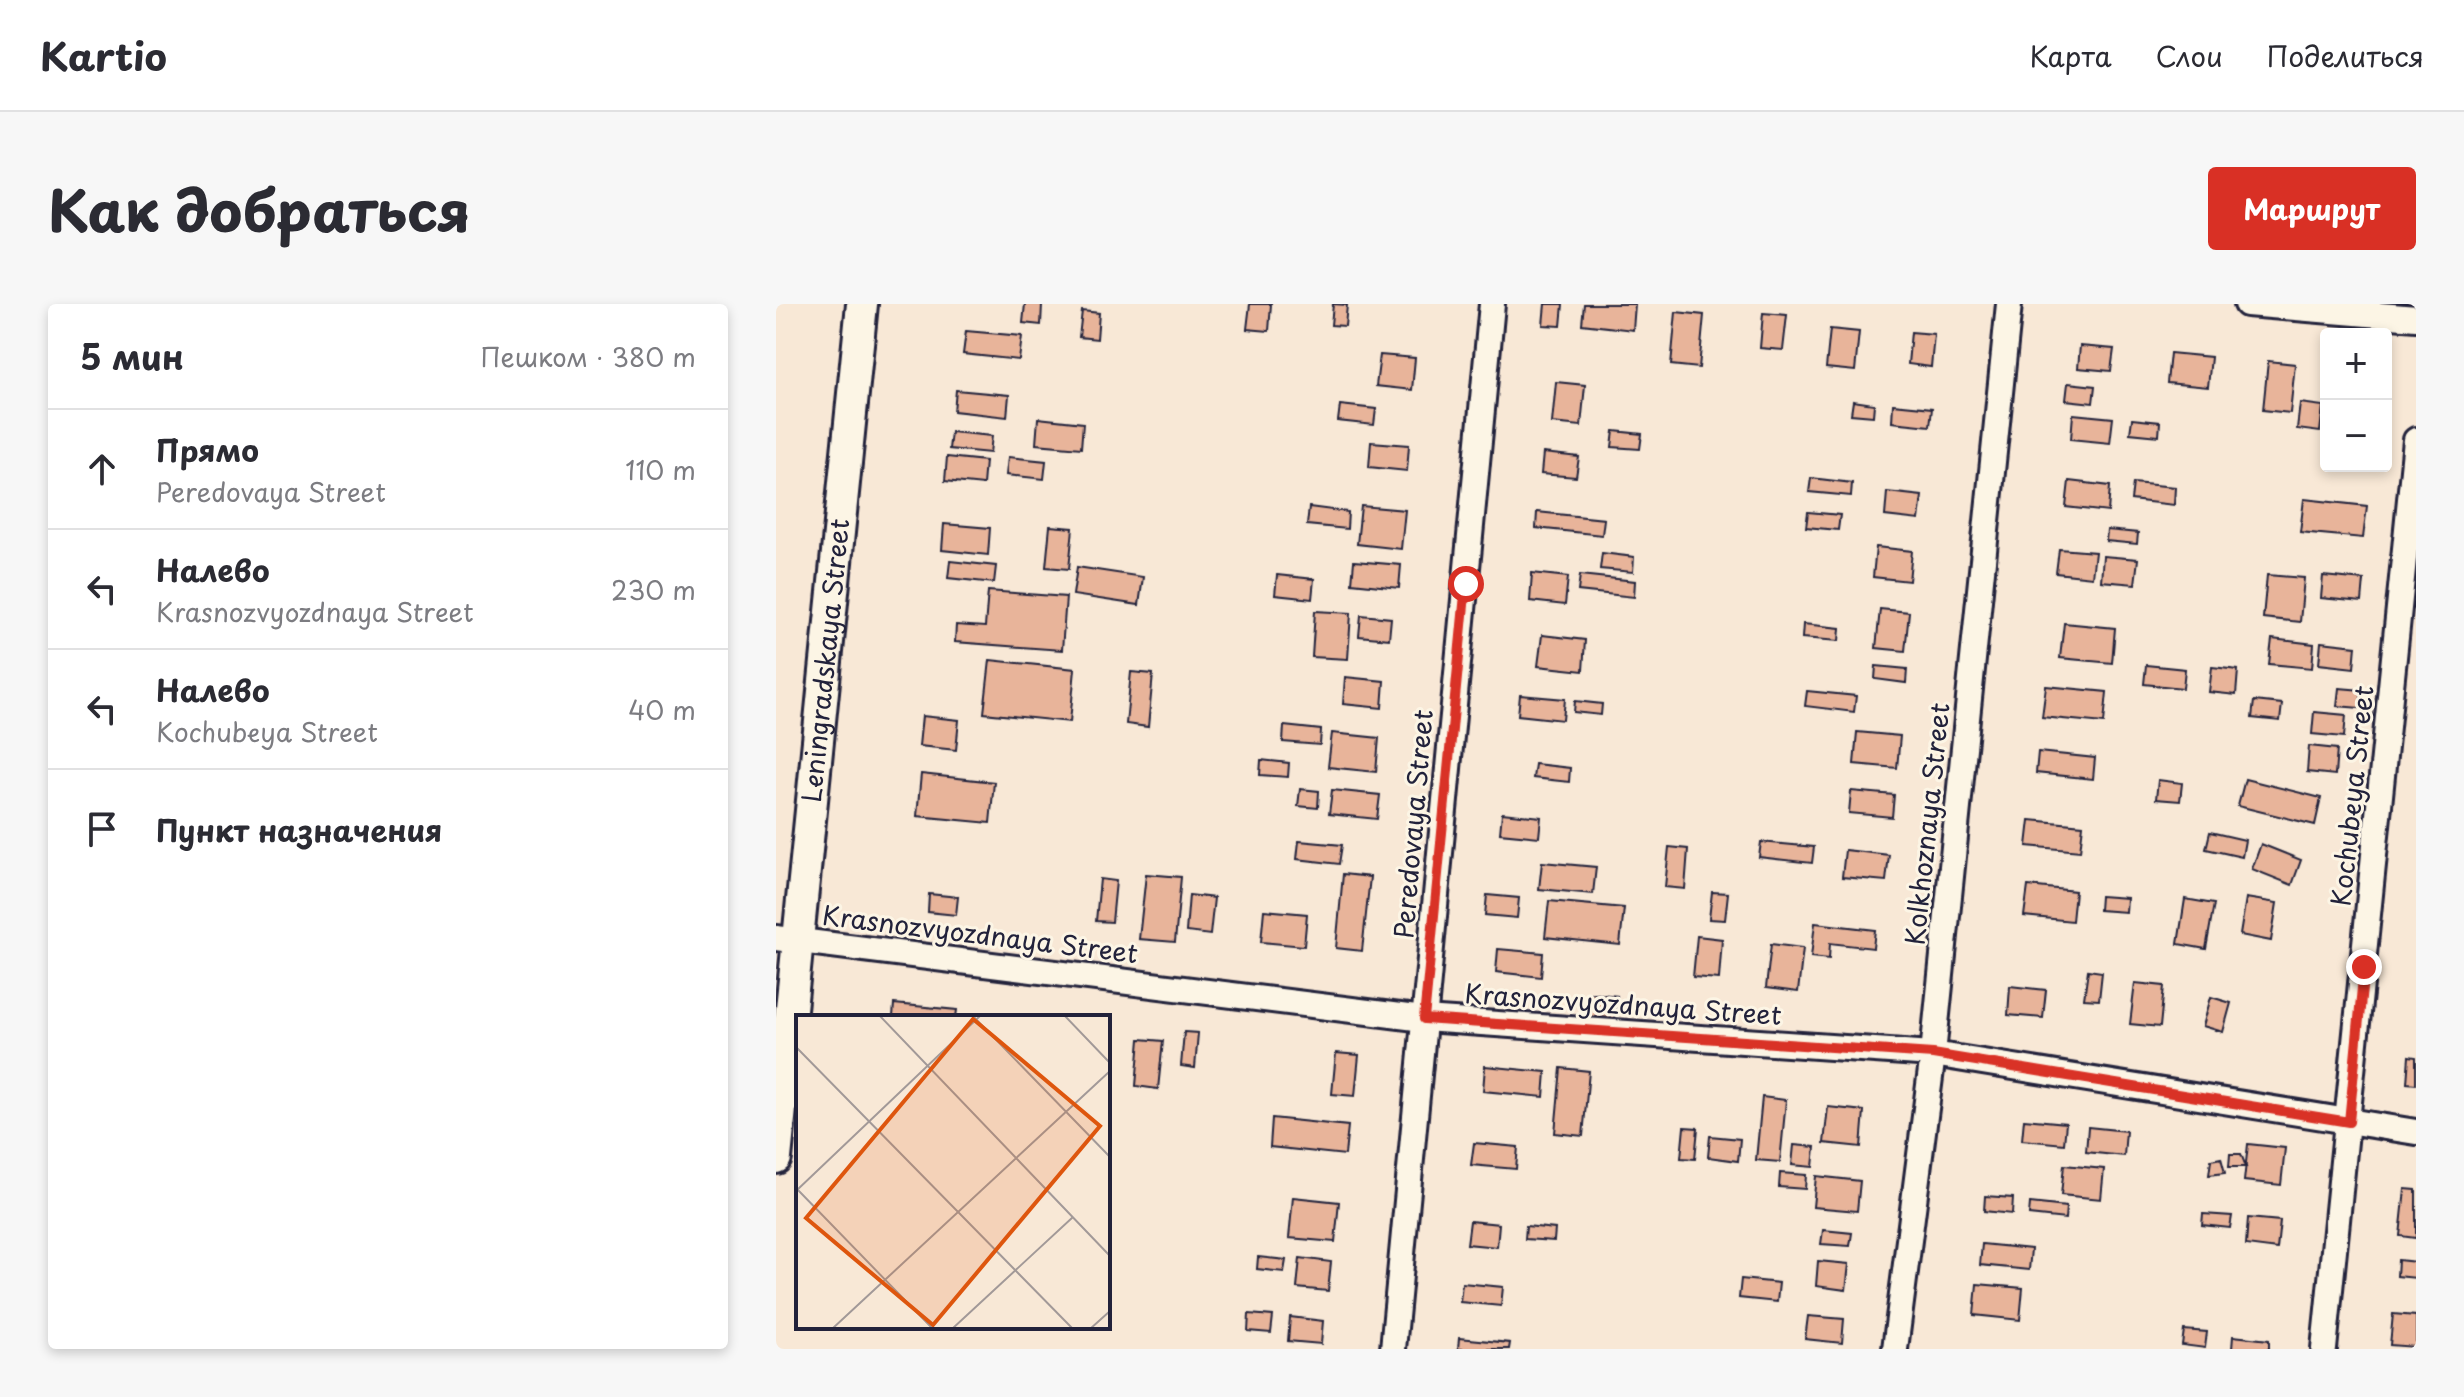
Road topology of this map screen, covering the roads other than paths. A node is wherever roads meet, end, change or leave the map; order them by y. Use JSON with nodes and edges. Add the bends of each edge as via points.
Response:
{"nodes":[{"id":1,"x":862,"y":304,"type":"edge"},
{"id":2,"x":1492,"y":304,"type":"edge"},
{"id":3,"x":2009,"y":304,"type":"edge"},
{"id":4,"x":2247,"y":304,"type":"edge"},
{"id":5,"x":2416,"y":318,"type":"edge"},
{"id":6,"x":2416,"y":440,"type":"edge"},
{"id":7,"x":786,"y":939,"type":"edge"},
{"id":8,"x":1424,"y":1019,"type":"junction"},
{"id":9,"x":1933,"y":1054,"type":"junction"},
{"id":10,"x":2349,"y":1122,"type":"junction"},
{"id":11,"x":2416,"y":1132,"type":"edge"},
{"id":12,"x":776,"y":1158,"type":"edge"},
{"id":13,"x":1393,"y":1349,"type":"edge"},
{"id":14,"x":1895,"y":1349,"type":"edge"},
{"id":15,"x":2324,"y":1349,"type":"edge"}],
"edges":[{"from":1,"to":7,"type":"street","name":"Leningradskaya Street"},
{"from":2,"to":8,"type":"street","name":"Peredovaya Street"},
{"from":3,"to":9,"type":"street","name":"Kolkhoznaya Street"},
{"from":4,"to":5,"type":"street"},
{"from":6,"to":10,"type":"street","name":"Kochubeya Street"},
{"from":7,"to":8,"type":"street","name":"Krasnozvyozdnaya Street"},
{"from":7,"to":12,"type":"street","name":"Leningradskaya Street"},
{"from":8,"to":9,"type":"street","name":"Krasnozvyozdnaya Street"},
{"from":8,"to":13,"type":"street","name":"Peredovaya Street"},
{"from":9,"to":10,"type":"street","name":"Krasnozvyozdnaya Street"},
{"from":9,"to":14,"type":"street","name":"Kolkhoznaya Street"},
{"from":10,"to":11,"type":"street","name":"Krasnozvyozdnaya Street"},
{"from":10,"to":15,"type":"street","name":"Kochubeya Street"}]}
